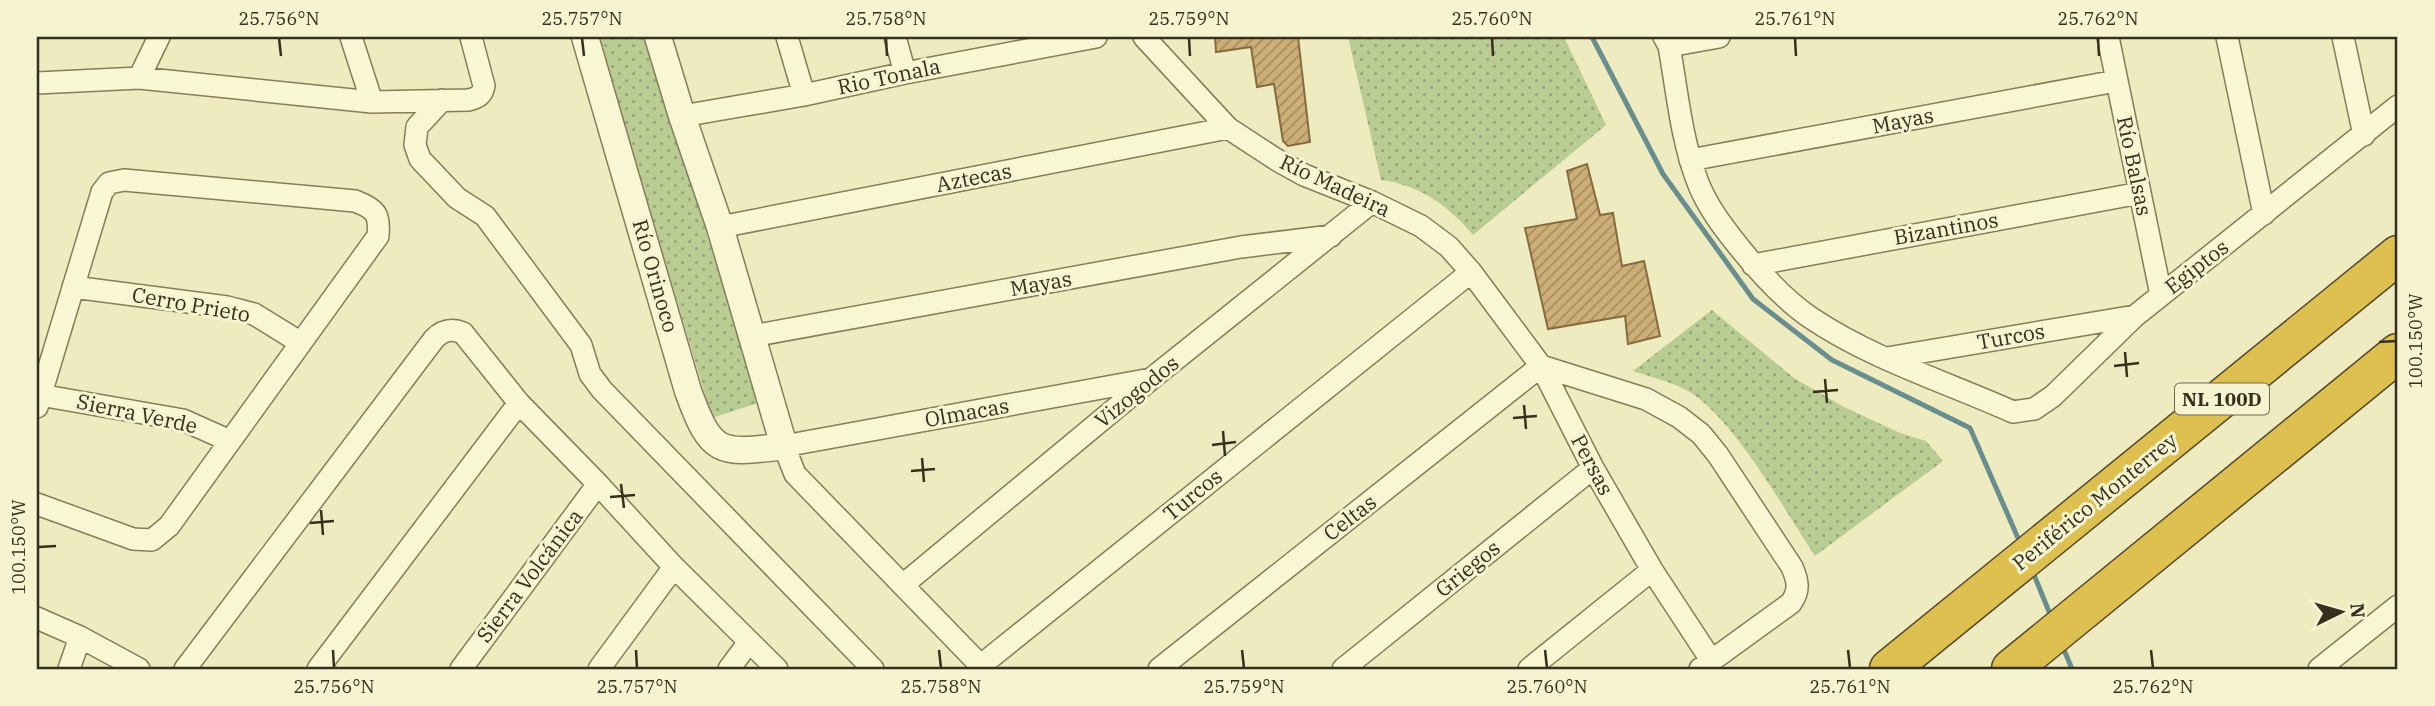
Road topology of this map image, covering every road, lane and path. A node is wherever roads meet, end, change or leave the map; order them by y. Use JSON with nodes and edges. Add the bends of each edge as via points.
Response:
{"nodes":[{"id":1,"x":159,"y":37,"type":"edge"},
{"id":2,"x":351,"y":37,"type":"edge"},
{"id":3,"x":471,"y":37,"type":"edge"},
{"id":4,"x":585,"y":37,"type":"edge"},
{"id":5,"x":658,"y":37,"type":"edge"},
{"id":6,"x":787,"y":37,"type":"edge"},
{"id":7,"x":895,"y":37,"type":"edge"},
{"id":8,"x":1096,"y":37,"type":"edge"},
{"id":9,"x":1144,"y":37,"type":"edge"},
{"id":10,"x":1719,"y":37,"type":"edge"},
{"id":11,"x":2108,"y":37,"type":"edge"},
{"id":12,"x":2227,"y":37,"type":"edge"},
{"id":13,"x":2343,"y":37,"type":"edge"},
{"id":14,"x":1666,"y":41,"type":"edge"},
{"id":15,"x":1022,"y":43,"type":"edge"},
{"id":16,"x":905,"y":73,"type":"junction"},
{"id":17,"x":139,"y":78,"type":"junction"},
{"id":18,"x":2116,"y":81,"type":"junction"},
{"id":19,"x":37,"y":82,"type":"edge"},
{"id":20,"x":804,"y":95,"type":"junction"},
{"id":21,"x":442,"y":100,"type":"junction"},
{"id":22,"x":373,"y":102,"type":"junction"},
{"id":23,"x":2398,"y":106,"type":"edge"},
{"id":24,"x":682,"y":116,"type":"junction"},
{"id":25,"x":1228,"y":128,"type":"junction"},
{"id":26,"x":2364,"y":135,"type":"junction"},
{"id":27,"x":1690,"y":160,"type":"junction"},
{"id":28,"x":2140,"y":194,"type":"junction"},
{"id":29,"x":1372,"y":202,"type":"junction"},
{"id":30,"x":2264,"y":215,"type":"junction"},
{"id":31,"x":720,"y":228,"type":"junction"},
{"id":32,"x":1331,"y":236,"type":"junction"},
{"id":33,"x":2398,"y":255,"type":"edge"},
{"id":34,"x":1753,"y":265,"type":"junction"},
{"id":35,"x":1471,"y":272,"type":"junction"},
{"id":36,"x":73,"y":287,"type":"junction"},
{"id":37,"x":2161,"y":295,"type":"junction"},
{"id":38,"x":2135,"y":316,"type":"junction"},
{"id":39,"x":752,"y":336,"type":"junction"},
{"id":40,"x":301,"y":342,"type":"junction"},
{"id":41,"x":2398,"y":353,"type":"edge"},
{"id":42,"x":1887,"y":358,"type":"junction"},
{"id":43,"x":1541,"y":366,"type":"junction"},
{"id":44,"x":1151,"y":379,"type":"junction"},
{"id":45,"x":38,"y":401,"type":"edge"},
{"id":46,"x":519,"y":403,"type":"junction"},
{"id":47,"x":230,"y":442,"type":"junction"},
{"id":48,"x":784,"y":446,"type":"junction"},
{"id":49,"x":1593,"y":468,"type":"junction"},
{"id":50,"x":598,"y":484,"type":"junction"},
{"id":51,"x":37,"y":504,"type":"edge"},
{"id":52,"x":674,"y":567,"type":"junction"},
{"id":53,"x":1651,"y":570,"type":"junction"},
{"id":54,"x":904,"y":584,"type":"junction"},
{"id":55,"x":2398,"y":606,"type":"edge"},
{"id":56,"x":37,"y":618,"type":"edge"},
{"id":57,"x":80,"y":637,"type":"junction"},
{"id":58,"x":748,"y":642,"type":"junction"},
{"id":59,"x":2017,"y":664,"type":"edge"},
{"id":60,"x":1706,"y":665,"type":"edge"},
{"id":61,"x":982,"y":668,"type":"edge"},
{"id":62,"x":69,"y":669,"type":"edge"},
{"id":63,"x":138,"y":669,"type":"edge"},
{"id":64,"x":185,"y":669,"type":"edge"},
{"id":65,"x":318,"y":669,"type":"edge"},
{"id":66,"x":461,"y":669,"type":"edge"},
{"id":67,"x":598,"y":669,"type":"edge"},
{"id":68,"x":729,"y":669,"type":"edge"},
{"id":69,"x":778,"y":669,"type":"edge"},
{"id":70,"x":873,"y":669,"type":"edge"},
{"id":71,"x":1159,"y":669,"type":"edge"},
{"id":72,"x":1343,"y":669,"type":"edge"},
{"id":73,"x":1529,"y":669,"type":"edge"},
{"id":74,"x":1889,"y":669,"type":"edge"},
{"id":75,"x":2319,"y":669,"type":"edge"}],
"edges":[{"from":1,"to":17,"type":"street"},
{"from":2,"to":22,"type":"street"},
{"from":3,"to":21,"type":"street","via":[[483,93],[477,98]]},
{"from":4,"to":48,"type":"street","name":"Río Orinoco","via":[[698,418],[720,447],[757,450]]},
{"from":5,"to":24,"type":"street"},
{"from":6,"to":20,"type":"street"},
{"from":7,"to":16,"type":"street"},
{"from":8,"to":15,"type":"street","name":"Rio Tonala"},
{"from":9,"to":25,"type":"street","name":"Río Madeira"},
{"from":10,"to":14,"type":"street"},
{"from":11,"to":18,"type":"street","name":"Río Balsas"},
{"from":12,"to":30,"type":"street"},
{"from":13,"to":26,"type":"street"},
{"from":14,"to":27,"type":"street","name":"Egiptos"},
{"from":15,"to":16,"type":"street","name":"Rio Tonala"},
{"from":16,"to":20,"type":"street","name":"Rio Tonala"},
{"from":17,"to":19,"type":"street"},
{"from":17,"to":22,"type":"street"},
{"from":18,"to":27,"type":"street","name":"Mayas"},
{"from":18,"to":28,"type":"street","name":"Río Balsas"},
{"from":20,"to":24,"type":"street","name":"Rio Tonala"},
{"from":21,"to":22,"type":"street"},
{"from":21,"to":70,"type":"street","via":[[417,127],[415,145],[420,159],[457,198],[485,216],[581,345],[590,374],[602,390]]},
{"from":23,"to":26,"type":"street","name":"Egiptos"},
{"from":24,"to":31,"type":"street"},
{"from":25,"to":29,"type":"street","name":"Río Madeira","via":[[1304,176]]},
{"from":25,"to":31,"type":"street","name":"Aztecas"},
{"from":26,"to":30,"type":"street","name":"Egiptos"},
{"from":27,"to":34,"type":"street","name":"Egiptos","via":[[1716,215]]},
{"from":28,"to":34,"type":"street","name":"Bizantinos"},
{"from":28,"to":37,"type":"street","name":"Río Balsas"},
{"from":29,"to":32,"type":"street","name":"Vizogodos"},
{"from":29,"to":35,"type":"street","name":"Río Madeira","via":[[1421,226],[1449,247]]},
{"from":30,"to":37,"type":"street","name":"Egiptos"},
{"from":31,"to":39,"type":"street"},
{"from":32,"to":39,"type":"street","name":"Mayas","via":[[1241,247]]},
{"from":32,"to":44,"type":"street","name":"Vizogodos"},
{"from":33,"to":74,"type":"highway","name":"Periférico Monterrey","number":"NL 100D"},
{"from":34,"to":42,"type":"street","name":"Egiptos","via":[[1808,316]]},
{"from":35,"to":43,"type":"street","name":"Persas"},
{"from":35,"to":61,"type":"street","name":"Turcos"},
{"from":36,"to":40,"type":"street","name":"Cerro Prieto","via":[[227,307],[254,314]]},
{"from":36,"to":40,"type":"street","via":[[102,192],[109,183],[124,180],[301,196],[371,207],[379,220],[378,236]]},
{"from":36,"to":45,"type":"street"},
{"from":37,"to":38,"type":"street","name":"Egiptos"},
{"from":38,"to":42,"type":"street","name":"Turcos"},
{"from":38,"to":42,"type":"street","name":"Egiptos","via":[[2044,403],[2024,411],[2012,412]]},
{"from":39,"to":48,"type":"street"},
{"from":40,"to":47,"type":"street"},
{"from":41,"to":59,"type":"highway"},
{"from":43,"to":49,"type":"street","name":"Persas"},
{"from":43,"to":60,"type":"street","via":[[1646,399],[1679,417],[1718,455],[1792,567],[1798,587],[1791,603]]},
{"from":43,"to":71,"type":"street","name":"Celtas"},
{"from":44,"to":48,"type":"street","name":"Olmacas"},
{"from":44,"to":54,"type":"street","name":"Vizogodos"},
{"from":45,"to":47,"type":"street","name":"Sierra Verde","via":[[172,417]]},
{"from":46,"to":50,"type":"street"},
{"from":46,"to":64,"type":"street","via":[[463,333],[442,331]]},
{"from":46,"to":65,"type":"street"},
{"from":47,"to":51,"type":"street","via":[[169,526],[152,540],[133,539]]},
{"from":48,"to":54,"type":"street","via":[[794,474]]},
{"from":49,"to":53,"type":"street","name":"Persas"},
{"from":49,"to":72,"type":"street","name":"Griegos"},
{"from":50,"to":52,"type":"street"},
{"from":50,"to":66,"type":"street","name":"Sierra Volcánica"},
{"from":52,"to":58,"type":"street"},
{"from":52,"to":67,"type":"street"},
{"from":53,"to":60,"type":"street","name":"Persas"},
{"from":53,"to":73,"type":"street"},
{"from":54,"to":61,"type":"street"},
{"from":55,"to":75,"type":"street"},
{"from":56,"to":57,"type":"street"},
{"from":57,"to":62,"type":"street"},
{"from":57,"to":63,"type":"street"},
{"from":58,"to":68,"type":"street"},
{"from":58,"to":69,"type":"street"}]}
